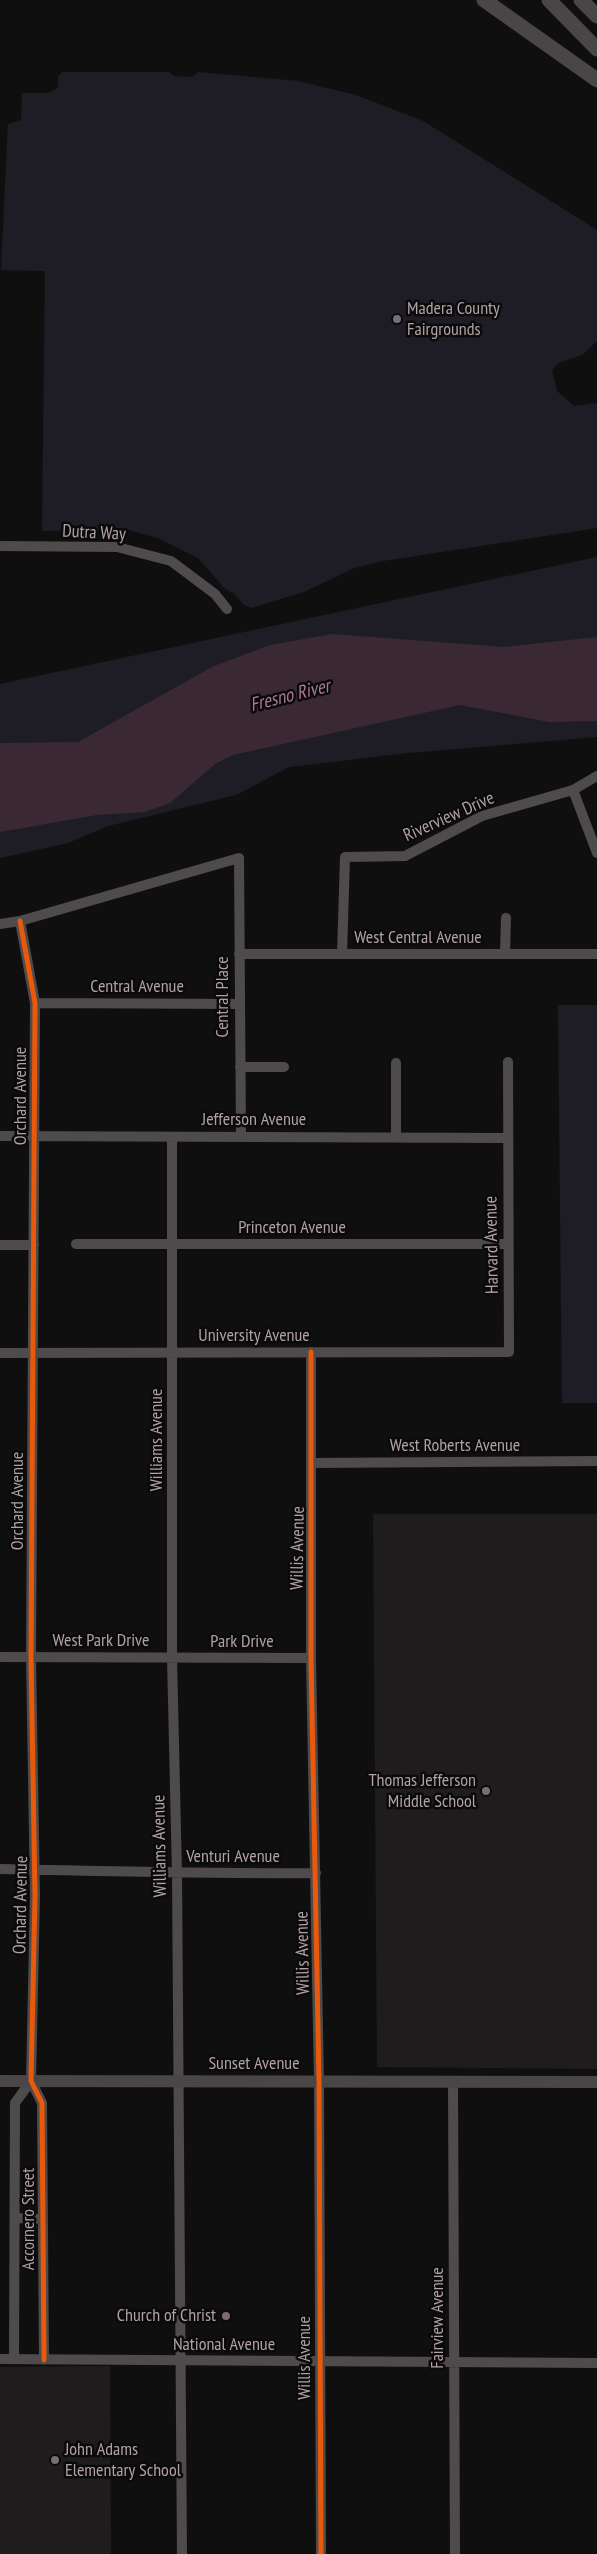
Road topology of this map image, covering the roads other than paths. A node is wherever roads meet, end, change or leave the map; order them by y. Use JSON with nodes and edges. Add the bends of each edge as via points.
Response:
{"nodes":[{"id":1,"x":484,"y":0,"type":"edge"},
{"id":2,"x":549,"y":0,"type":"edge"},
{"id":3,"x":581,"y":0,"type":"edge"},
{"id":4,"x":597,"y":16,"type":"edge"},
{"id":5,"x":597,"y":49,"type":"edge"},
{"id":6,"x":597,"y":80,"type":"edge"},
{"id":7,"x":0,"y":546,"type":"edge"},
{"id":8,"x":226,"y":609,"type":"dead end"},
{"id":9,"x":597,"y":776,"type":"edge"},
{"id":10,"x":573,"y":790,"type":"junction"},
{"id":11,"x":597,"y":853,"type":"edge"},
{"id":12,"x":506,"y":918,"type":"dead end"},
{"id":13,"x":20,"y":921,"type":"junction"},
{"id":14,"x":0,"y":924,"type":"edge"},
{"id":15,"x":240,"y":954,"type":"junction"},
{"id":16,"x":342,"y":954,"type":"junction"},
{"id":17,"x":506,"y":954,"type":"junction"},
{"id":18,"x":597,"y":954,"type":"edge"},
{"id":19,"x":35,"y":1003,"type":"junction"},
{"id":20,"x":240,"y":1004,"type":"junction"},
{"id":21,"x":508,"y":1062,"type":"dead end"},
{"id":22,"x":396,"y":1063,"type":"dead end"},
{"id":23,"x":240,"y":1067,"type":"junction"},
{"id":24,"x":284,"y":1067,"type":"dead end"},
{"id":25,"x":0,"y":1136,"type":"edge"},
{"id":26,"x":34,"y":1136,"type":"junction"},
{"id":27,"x":172,"y":1136,"type":"junction"},
{"id":28,"x":241,"y":1137,"type":"junction"},
{"id":29,"x":396,"y":1137,"type":"junction"},
{"id":30,"x":507,"y":1138,"type":"junction"},
{"id":31,"x":76,"y":1244,"type":"dead end"},
{"id":32,"x":172,"y":1244,"type":"junction"},
{"id":33,"x":508,"y":1244,"type":"junction"},
{"id":34,"x":0,"y":1245,"type":"edge"},
{"id":35,"x":34,"y":1245,"type":"junction"},
{"id":36,"x":173,"y":1352,"type":"junction"},
{"id":37,"x":311,"y":1352,"type":"junction"},
{"id":38,"x":509,"y":1352,"type":"joint"},
{"id":39,"x":0,"y":1353,"type":"edge"},
{"id":40,"x":32,"y":1353,"type":"junction"},
{"id":41,"x":597,"y":1462,"type":"edge"},
{"id":42,"x":313,"y":1463,"type":"junction"},
{"id":43,"x":0,"y":1657,"type":"edge"},
{"id":44,"x":31,"y":1657,"type":"junction"},
{"id":45,"x":172,"y":1658,"type":"junction"},
{"id":46,"x":311,"y":1658,"type":"junction"},
{"id":47,"x":0,"y":1869,"type":"edge"},
{"id":48,"x":36,"y":1870,"type":"junction"},
{"id":49,"x":316,"y":1873,"type":"junction"},
{"id":50,"x":177,"y":1874,"type":"junction"},
{"id":51,"x":0,"y":2081,"type":"edge"},
{"id":52,"x":31,"y":2081,"type":"junction"},
{"id":53,"x":178,"y":2082,"type":"junction"},
{"id":54,"x":319,"y":2082,"type":"junction"},
{"id":55,"x":453,"y":2082,"type":"junction"},
{"id":56,"x":597,"y":2082,"type":"edge"},
{"id":57,"x":15,"y":2218,"type":"junction"},
{"id":58,"x":43,"y":2219,"type":"junction"},
{"id":59,"x":0,"y":2360,"type":"edge"},
{"id":60,"x":14,"y":2360,"type":"junction"},
{"id":61,"x":44,"y":2360,"type":"junction"},
{"id":62,"x":180,"y":2362,"type":"junction"},
{"id":63,"x":318,"y":2362,"type":"junction"},
{"id":64,"x":454,"y":2362,"type":"junction"},
{"id":65,"x":597,"y":2363,"type":"edge"},
{"id":66,"x":182,"y":2554,"type":"edge"},
{"id":67,"x":321,"y":2554,"type":"edge"},
{"id":68,"x":455,"y":2554,"type":"edge"}],
"edges":[{"from":1,"to":6,"type":"highway"},
{"from":2,"to":5,"type":"highway"},
{"from":3,"to":4,"type":"highway"},
{"from":7,"to":8,"type":"street","name":"Dutra Way","via":[[117,547],[171,561],[215,594]]},
{"from":9,"to":10,"type":"street","name":"Riverview Drive"},
{"from":10,"to":11,"type":"street"},
{"from":10,"to":16,"type":"street","name":"Riverview Drive","via":[[482,816],[405,856],[345,857]]},
{"from":12,"to":17,"type":"street"},
{"from":13,"to":14,"type":"street"},
{"from":13,"to":15,"type":"street","name":"Central Place","via":[[239,858]]},
{"from":13,"to":19,"type":"street","name":"Orchard Avenue"},
{"from":15,"to":16,"type":"street","name":"West Central Avenue"},
{"from":15,"to":20,"type":"street","name":"Central Place"},
{"from":16,"to":17,"type":"street","name":"West Central Avenue"},
{"from":17,"to":18,"type":"street","name":"West Central Avenue"},
{"from":19,"to":20,"type":"street","name":"Central Avenue"},
{"from":19,"to":26,"type":"street","name":"Orchard Avenue"},
{"from":20,"to":23,"type":"street","name":"Central Place"},
{"from":21,"to":30,"type":"street","name":"Harvard Avenue"},
{"from":22,"to":29,"type":"street"},
{"from":23,"to":24,"type":"street"},
{"from":23,"to":28,"type":"street","name":"Central Place"},
{"from":25,"to":26,"type":"street","name":"Jefferson Avenue"},
{"from":26,"to":27,"type":"street","name":"Jefferson Avenue"},
{"from":26,"to":35,"type":"street","name":"Orchard Avenue"},
{"from":27,"to":28,"type":"street","name":"Jefferson Avenue"},
{"from":27,"to":32,"type":"street","name":"Williams Avenue"},
{"from":28,"to":29,"type":"street","name":"Jefferson Avenue"},
{"from":29,"to":30,"type":"street","name":"Jefferson Avenue"},
{"from":30,"to":33,"type":"street","name":"Harvard Avenue"},
{"from":31,"to":32,"type":"street","name":"Princeton Avenue"},
{"from":32,"to":33,"type":"street","name":"Princeton Avenue"},
{"from":32,"to":36,"type":"street","name":"Williams Avenue"},
{"from":33,"to":38,"type":"street","name":"Harvard Avenue"},
{"from":34,"to":35,"type":"street"},
{"from":35,"to":40,"type":"street","name":"Orchard Avenue"},
{"from":36,"to":37,"type":"street","name":"University Avenue"},
{"from":36,"to":40,"type":"street","name":"University Avenue"},
{"from":36,"to":45,"type":"street","name":"Williams Avenue"},
{"from":37,"to":38,"type":"street","name":"University Avenue"},
{"from":37,"to":42,"type":"street","name":"Willis Avenue"},
{"from":39,"to":40,"type":"street","name":"University Avenue"},
{"from":40,"to":44,"type":"street","name":"Orchard Avenue"},
{"from":41,"to":42,"type":"street","name":"West Roberts Avenue"},
{"from":42,"to":46,"type":"street","name":"Willis Avenue"},
{"from":43,"to":44,"type":"street","name":"West Park Drive"},
{"from":44,"to":45,"type":"street","name":"West Park Drive"},
{"from":44,"to":48,"type":"street","name":"Orchard Avenue"},
{"from":45,"to":46,"type":"street","name":"Park Drive"},
{"from":45,"to":50,"type":"street","name":"Williams Avenue"},
{"from":46,"to":49,"type":"street","name":"Willis Avenue"},
{"from":47,"to":48,"type":"street","name":"Venturi Avenue"},
{"from":48,"to":50,"type":"street","name":"Venturi Avenue"},
{"from":48,"to":52,"type":"street","name":"Orchard Avenue"},
{"from":49,"to":50,"type":"street","name":"Venturi Avenue"},
{"from":49,"to":54,"type":"street","name":"Willis Avenue"},
{"from":50,"to":53,"type":"street","name":"Williams Avenue"},
{"from":51,"to":52,"type":"main road","name":"Sunset Avenue"},
{"from":52,"to":53,"type":"main road","name":"Sunset Avenue"},
{"from":52,"to":57,"type":"street","name":"Accornero Street","via":[[15,2102]]},
{"from":52,"to":58,"type":"street","name":"Accornero Street","via":[[42,2102]]},
{"from":53,"to":54,"type":"main road","name":"Sunset Avenue"},
{"from":53,"to":62,"type":"street","name":"Williams Avenue"},
{"from":54,"to":55,"type":"main road","name":"Sunset Avenue"},
{"from":54,"to":63,"type":"street","name":"Willis Avenue"},
{"from":55,"to":56,"type":"main road","name":"Sunset Avenue"},
{"from":55,"to":64,"type":"street","name":"Fairview Avenue"},
{"from":57,"to":58,"type":"street"},
{"from":57,"to":60,"type":"street","name":"Accornero Street"},
{"from":58,"to":61,"type":"street","name":"Accornero Street"},
{"from":59,"to":60,"type":"street","name":"National Avenue"},
{"from":60,"to":61,"type":"street","name":"National Avenue"},
{"from":61,"to":62,"type":"street","name":"National Avenue"},
{"from":62,"to":63,"type":"street","name":"National Avenue"},
{"from":62,"to":66,"type":"street","name":"Williams Avenue"},
{"from":63,"to":64,"type":"street","name":"National Avenue"},
{"from":63,"to":67,"type":"street","name":"Willis Avenue"},
{"from":64,"to":65,"type":"street","name":"National Avenue"},
{"from":64,"to":68,"type":"street","name":"Fairview Avenue"}]}
